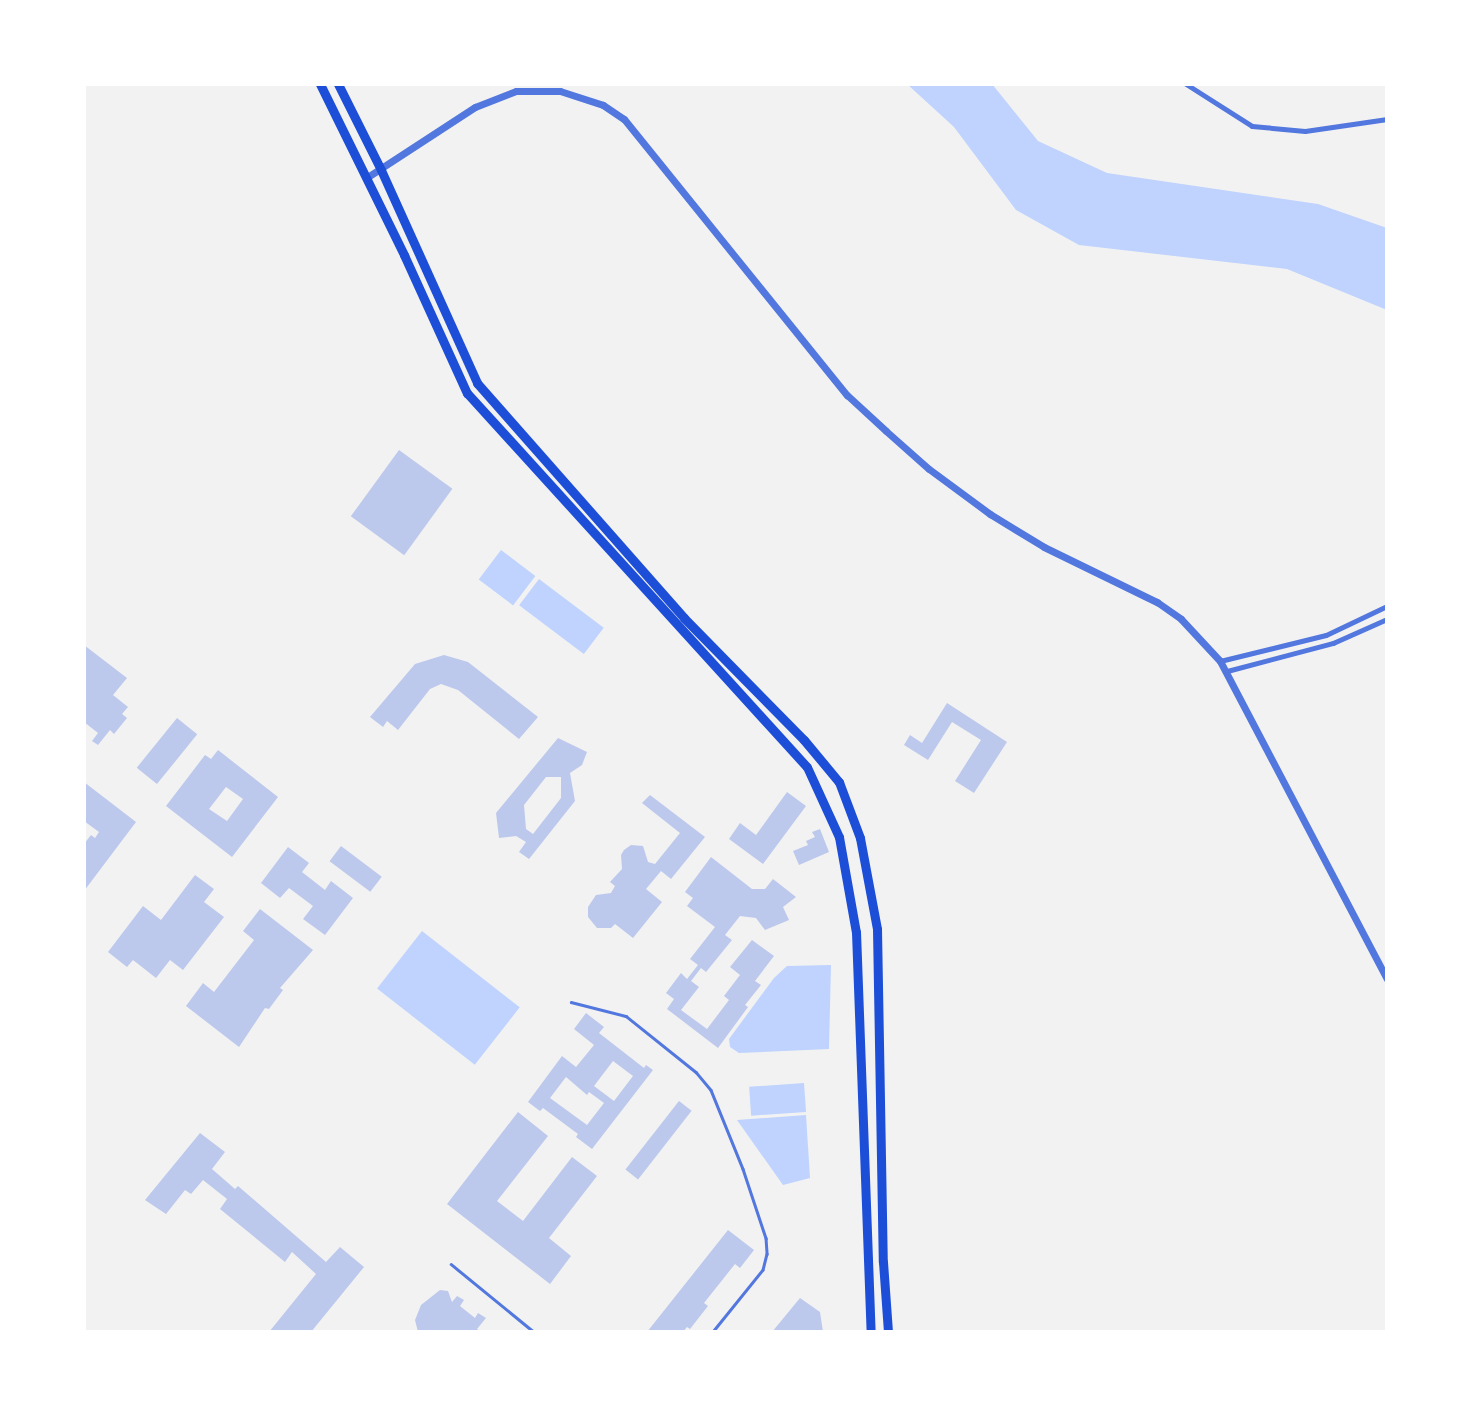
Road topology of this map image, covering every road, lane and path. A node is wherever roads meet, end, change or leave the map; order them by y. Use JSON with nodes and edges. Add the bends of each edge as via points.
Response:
{"nodes":[{"id":1,"x":320,"y":84,"type":"edge"},
{"id":2,"x":338,"y":84,"type":"edge"},
{"id":3,"x":1186,"y":84,"type":"edge"},
{"id":4,"x":1387,"y":119,"type":"edge"},
{"id":5,"x":381,"y":170,"type":"junction"},
{"id":6,"x":366,"y":178,"type":"junction"},
{"id":7,"x":1387,"y":606,"type":"edge"},
{"id":8,"x":1387,"y":619,"type":"edge"},
{"id":9,"x":1220,"y":661,"type":"junction"},
{"id":10,"x":1227,"y":671,"type":"junction"},
{"id":11,"x":1387,"y":979,"type":"edge"},
{"id":12,"x":571,"y":1002,"type":"dead end"},
{"id":13,"x":451,"y":1264,"type":"dead end"},
{"id":14,"x":534,"y":1332,"type":"edge"},
{"id":15,"x":713,"y":1332,"type":"edge"},
{"id":16,"x":871,"y":1332,"type":"edge"},
{"id":17,"x":888,"y":1332,"type":"edge"}],
"edges":[{"from":1,"to":6,"type":"highway"},
{"from":2,"to":5,"type":"highway"},
{"from":3,"to":4,"type":"street","via":[[1252,126],[1305,131]]},
{"from":5,"to":6,"type":"street"},
{"from":5,"to":9,"type":"street","via":[[475,107],[506,94],[560,90],[603,105],[624,120],[847,395],[929,469],[1044,547],[1157,602],[1181,619]]},
{"from":5,"to":17,"type":"highway","via":[[477,383],[684,618],[839,782],[860,838],[877,929]]},
{"from":6,"to":16,"type":"highway","via":[[467,393],[807,767],[839,837],[856,932]]},
{"from":7,"to":9,"type":"street","via":[[1326,635]]},
{"from":8,"to":10,"type":"street","via":[[1333,643]]},
{"from":9,"to":10,"type":"street"},
{"from":10,"to":11,"type":"street"},
{"from":12,"to":15,"type":"lane","via":[[626,1016],[696,1072],[711,1090],[743,1169],[767,1254],[763,1270]]},
{"from":13,"to":14,"type":"lane"}]}
